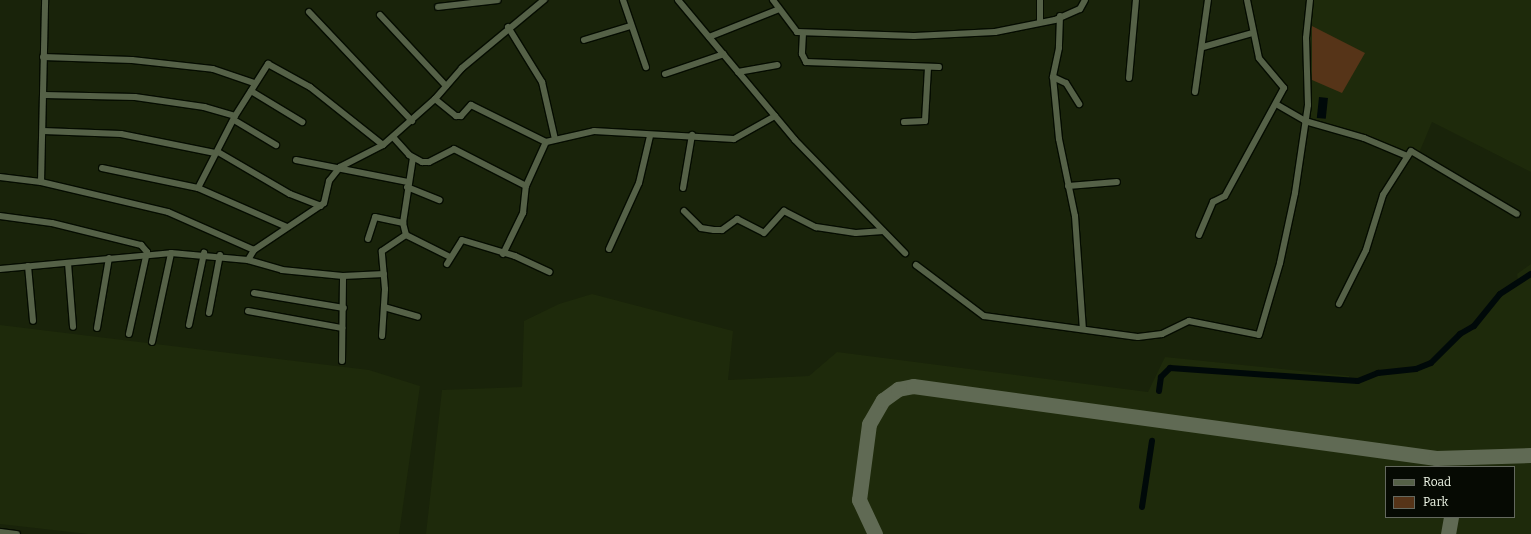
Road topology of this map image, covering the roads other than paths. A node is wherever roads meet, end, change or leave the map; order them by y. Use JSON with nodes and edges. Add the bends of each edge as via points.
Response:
{"nodes":[{"id":1,"x":45,"y":0,"type":"edge"},
{"id":2,"x":498,"y":0,"type":"edge"},
{"id":3,"x":544,"y":0,"type":"edge"},
{"id":4,"x":623,"y":0,"type":"edge"},
{"id":5,"x":678,"y":0,"type":"edge"},
{"id":6,"x":773,"y":0,"type":"edge"},
{"id":7,"x":1040,"y":0,"type":"edge"},
{"id":8,"x":1085,"y":0,"type":"edge"},
{"id":9,"x":1136,"y":0,"type":"edge"},
{"id":10,"x":1208,"y":0,"type":"edge"},
{"id":11,"x":1247,"y":0,"type":"edge"},
{"id":12,"x":1310,"y":0,"type":"edge"},
{"id":13,"x":438,"y":7,"type":"dead end"},
{"id":14,"x":777,"y":10,"type":"junction"},
{"id":15,"x":309,"y":12,"type":"dead end"},
{"id":16,"x":380,"y":15,"type":"dead end"},
{"id":17,"x":1060,"y":16,"type":"junction"},
{"id":18,"x":1040,"y":21,"type":"junction"},
{"id":19,"x":630,"y":26,"type":"junction"},
{"id":20,"x":508,"y":27,"type":"junction"},
{"id":21,"x":804,"y":32,"type":"junction"},
{"id":22,"x":1252,"y":33,"type":"junction"},
{"id":23,"x":708,"y":37,"type":"junction"},
{"id":24,"x":584,"y":40,"type":"dead end"},
{"id":25,"x":1203,"y":47,"type":"junction"},
{"id":26,"x":724,"y":54,"type":"junction"},
{"id":27,"x":43,"y":57,"type":"junction"},
{"id":28,"x":777,"y":65,"type":"dead end"},
{"id":29,"x":646,"y":67,"type":"dead end"},
{"id":30,"x":928,"y":67,"type":"junction"},
{"id":31,"x":939,"y":67,"type":"dead end"},
{"id":32,"x":738,"y":72,"type":"junction"},
{"id":33,"x":665,"y":74,"type":"dead end"},
{"id":34,"x":1053,"y":77,"type":"junction"},
{"id":35,"x":1129,"y":78,"type":"dead end"},
{"id":36,"x":254,"y":83,"type":"junction"},
{"id":37,"x":446,"y":86,"type":"junction"},
{"id":38,"x":251,"y":92,"type":"junction"},
{"id":39,"x":1195,"y":92,"type":"dead end"},
{"id":40,"x":44,"y":95,"type":"junction"},
{"id":41,"x":435,"y":99,"type":"junction"},
{"id":42,"x":1079,"y":104,"type":"dead end"},
{"id":43,"x":1276,"y":104,"type":"junction"},
{"id":44,"x":775,"y":116,"type":"junction"},
{"id":45,"x":235,"y":118,"type":"junction"},
{"id":46,"x":412,"y":121,"type":"junction"},
{"id":47,"x":1305,"y":121,"type":"junction"},
{"id":48,"x":302,"y":122,"type":"dead end"},
{"id":49,"x":904,"y":122,"type":"dead end"},
{"id":50,"x":43,"y":131,"type":"junction"},
{"id":51,"x":692,"y":135,"type":"junction"},
{"id":52,"x":650,"y":136,"type":"junction"},
{"id":53,"x":393,"y":137,"type":"junction"},
{"id":54,"x":555,"y":139,"type":"junction"},
{"id":55,"x":546,"y":142,"type":"junction"},
{"id":56,"x":276,"y":145,"type":"dead end"},
{"id":57,"x":383,"y":145,"type":"junction"},
{"id":58,"x":216,"y":153,"type":"junction"},
{"id":59,"x":1407,"y":156,"type":"junction"},
{"id":60,"x":413,"y":158,"type":"junction"},
{"id":61,"x":296,"y":160,"type":"dead end"},
{"id":62,"x":340,"y":167,"type":"junction"},
{"id":63,"x":102,"y":168,"type":"dead end"},
{"id":64,"x":0,"y":177,"type":"edge"},
{"id":65,"x":41,"y":182,"type":"junction"},
{"id":66,"x":1117,"y":182,"type":"dead end"},
{"id":67,"x":407,"y":184,"type":"junction"},
{"id":68,"x":526,"y":186,"type":"junction"},
{"id":69,"x":1068,"y":186,"type":"junction"},
{"id":70,"x":198,"y":188,"type":"junction"},
{"id":71,"x":683,"y":188,"type":"dead end"},
{"id":72,"x":440,"y":200,"type":"dead end"},
{"id":73,"x":321,"y":206,"type":"junction"},
{"id":74,"x":684,"y":211,"type":"dead end"},
{"id":75,"x":1517,"y":214,"type":"dead end"},
{"id":76,"x":0,"y":216,"type":"edge"},
{"id":77,"x":403,"y":223,"type":"junction"},
{"id":78,"x":287,"y":227,"type":"junction"},
{"id":79,"x":883,"y":231,"type":"junction"},
{"id":80,"x":406,"y":235,"type":"junction"},
{"id":81,"x":1199,"y":235,"type":"dead end"},
{"id":82,"x":368,"y":239,"type":"dead end"},
{"id":83,"x":609,"y":249,"type":"dead end"},
{"id":84,"x":254,"y":250,"type":"junction"},
{"id":85,"x":171,"y":253,"type":"junction"},
{"id":86,"x":204,"y":253,"type":"junction"},
{"id":87,"x":905,"y":253,"type":"dead end"},
{"id":88,"x":503,"y":254,"type":"junction"},
{"id":89,"x":144,"y":255,"type":"junction"},
{"id":90,"x":220,"y":255,"type":"junction"},
{"id":91,"x":450,"y":257,"type":"junction"},
{"id":92,"x":109,"y":258,"type":"junction"},
{"id":93,"x":248,"y":260,"type":"junction"},
{"id":94,"x":68,"y":263,"type":"junction"},
{"id":95,"x":447,"y":264,"type":"dead end"},
{"id":96,"x":916,"y":265,"type":"dead end"},
{"id":97,"x":28,"y":266,"type":"junction"},
{"id":98,"x":0,"y":269,"type":"edge"},
{"id":99,"x":550,"y":272,"type":"dead end"},
{"id":100,"x":384,"y":274,"type":"junction"},
{"id":101,"x":342,"y":276,"type":"junction"},
{"id":102,"x":254,"y":293,"type":"dead end"},
{"id":103,"x":1339,"y":304,"type":"dead end"},
{"id":104,"x":344,"y":308,"type":"junction"},
{"id":105,"x":384,"y":308,"type":"junction"},
{"id":106,"x":248,"y":311,"type":"dead end"},
{"id":107,"x":209,"y":312,"type":"dead end"},
{"id":108,"x":418,"y":317,"type":"dead end"},
{"id":109,"x":33,"y":321,"type":"dead end"},
{"id":110,"x":189,"y":325,"type":"dead end"},
{"id":111,"x":74,"y":327,"type":"dead end"},
{"id":112,"x":97,"y":328,"type":"dead end"},
{"id":113,"x":342,"y":328,"type":"junction"},
{"id":114,"x":1083,"y":329,"type":"junction"},
{"id":115,"x":129,"y":334,"type":"dead end"},
{"id":116,"x":382,"y":336,"type":"dead end"},
{"id":117,"x":152,"y":342,"type":"dead end"},
{"id":118,"x":342,"y":361,"type":"dead end"},
{"id":119,"x":0,"y":532,"type":"edge"},
{"id":120,"x":17,"y":534,"type":"edge"}],
"edges":[{"from":1,"to":27,"type":"street"},
{"from":2,"to":13,"type":"street"},
{"from":3,"to":20,"type":"street"},
{"from":4,"to":19,"type":"street"},
{"from":5,"to":23,"type":"street"},
{"from":6,"to":14,"type":"street"},
{"from":7,"to":18,"type":"street"},
{"from":8,"to":17,"type":"street","via":[[1080,8]]},
{"from":9,"to":35,"type":"street"},
{"from":10,"to":25,"type":"street"},
{"from":11,"to":22,"type":"street"},
{"from":12,"to":47,"type":"street"},
{"from":14,"to":21,"type":"street","via":[[797,32]]},
{"from":14,"to":23,"type":"street"},
{"from":15,"to":46,"type":"street"},
{"from":16,"to":37,"type":"street"},
{"from":17,"to":18,"type":"street","via":[[1055,20]]},
{"from":17,"to":34,"type":"street"},
{"from":18,"to":21,"type":"street","via":[[995,32],[914,36]]},
{"from":19,"to":24,"type":"street"},
{"from":19,"to":29,"type":"street"},
{"from":20,"to":37,"type":"street"},
{"from":20,"to":54,"type":"street","via":[[542,82]]},
{"from":21,"to":30,"type":"street","via":[[802,54],[806,62]]},
{"from":22,"to":25,"type":"street"},
{"from":22,"to":43,"type":"street","via":[[1259,58],[1283,84]]},
{"from":23,"to":26,"type":"street"},
{"from":25,"to":39,"type":"street"},
{"from":26,"to":32,"type":"street"},
{"from":26,"to":33,"type":"street"},
{"from":27,"to":36,"type":"street","via":[[132,60],[213,69]]},
{"from":27,"to":40,"type":"street"},
{"from":28,"to":32,"type":"street"},
{"from":30,"to":31,"type":"street"},
{"from":30,"to":49,"type":"street","via":[[925,121]]},
{"from":32,"to":44,"type":"street"},
{"from":34,"to":42,"type":"street","via":[[1066,83]]},
{"from":34,"to":69,"type":"street"},
{"from":36,"to":38,"type":"street"},
{"from":36,"to":57,"type":"street","via":[[264,67],[274,66],[310,87]]},
{"from":37,"to":41,"type":"street"},
{"from":38,"to":45,"type":"street"},
{"from":38,"to":48,"type":"street"},
{"from":40,"to":45,"type":"street","via":[[135,97],[204,107]]},
{"from":40,"to":50,"type":"street"},
{"from":41,"to":46,"type":"street"},
{"from":41,"to":55,"type":"street","via":[[456,116],[461,116],[471,105]]},
{"from":43,"to":47,"type":"street"},
{"from":43,"to":81,"type":"street","via":[[1225,196],[1213,202]]},
{"from":44,"to":51,"type":"street","via":[[734,140]]},
{"from":44,"to":79,"type":"street"},
{"from":45,"to":56,"type":"street"},
{"from":45,"to":58,"type":"street"},
{"from":46,"to":53,"type":"street"},
{"from":47,"to":59,"type":"street","via":[[1364,138]]},
{"from":47,"to":114,"type":"street","via":[[1282,255],[1259,335],[1189,321],[1154,336]]},
{"from":50,"to":58,"type":"street","via":[[121,134]]},
{"from":50,"to":65,"type":"street"},
{"from":51,"to":52,"type":"street"},
{"from":51,"to":71,"type":"street"},
{"from":52,"to":54,"type":"street","via":[[594,131]]},
{"from":52,"to":83,"type":"street","via":[[639,183]]},
{"from":53,"to":57,"type":"street"},
{"from":53,"to":60,"type":"street"},
{"from":54,"to":55,"type":"street"},
{"from":55,"to":68,"type":"street"},
{"from":57,"to":62,"type":"street"},
{"from":58,"to":70,"type":"street"},
{"from":58,"to":73,"type":"street","via":[[290,194]]},
{"from":59,"to":75,"type":"street","via":[[1411,151],[1419,153]]},
{"from":59,"to":103,"type":"street","via":[[1383,195],[1366,250]]},
{"from":60,"to":67,"type":"street"},
{"from":60,"to":68,"type":"street","via":[[429,162],[454,149]]},
{"from":61,"to":62,"type":"street"},
{"from":62,"to":67,"type":"street"},
{"from":62,"to":73,"type":"street","via":[[332,175]]},
{"from":63,"to":70,"type":"street"},
{"from":64,"to":65,"type":"street"},
{"from":65,"to":84,"type":"street","via":[[168,212]]},
{"from":66,"to":69,"type":"street"},
{"from":67,"to":72,"type":"street"},
{"from":67,"to":77,"type":"street"},
{"from":68,"to":88,"type":"street","via":[[523,213]]},
{"from":69,"to":114,"type":"street","via":[[1075,216]]},
{"from":70,"to":78,"type":"street"},
{"from":73,"to":78,"type":"street"},
{"from":74,"to":79,"type":"street","via":[[701,228],[714,230],[722,230],[737,219],[764,233],[784,211],[816,227],[856,233]]},
{"from":76,"to":89,"type":"street","via":[[52,223],[141,245],[147,252]]},
{"from":77,"to":80,"type":"street"},
{"from":77,"to":82,"type":"street","via":[[375,217]]},
{"from":78,"to":84,"type":"street"},
{"from":79,"to":87,"type":"street"},
{"from":80,"to":91,"type":"street"},
{"from":80,"to":100,"type":"street","via":[[382,251]]},
{"from":84,"to":93,"type":"street"},
{"from":85,"to":86,"type":"street"},
{"from":85,"to":89,"type":"street"},
{"from":85,"to":117,"type":"street"},
{"from":86,"to":90,"type":"street"},
{"from":86,"to":110,"type":"street"},
{"from":88,"to":91,"type":"street","via":[[462,240]]},
{"from":88,"to":99,"type":"street"},
{"from":89,"to":92,"type":"street"},
{"from":89,"to":115,"type":"street"},
{"from":90,"to":93,"type":"street"},
{"from":90,"to":107,"type":"street"},
{"from":91,"to":95,"type":"street"},
{"from":92,"to":94,"type":"street"},
{"from":92,"to":112,"type":"street"},
{"from":93,"to":101,"type":"street","via":[[282,270]]},
{"from":94,"to":97,"type":"street"},
{"from":94,"to":111,"type":"street"},
{"from":96,"to":114,"type":"street","via":[[984,316]]},
{"from":97,"to":98,"type":"street"},
{"from":97,"to":109,"type":"street"},
{"from":100,"to":101,"type":"street"},
{"from":100,"to":105,"type":"street"},
{"from":101,"to":104,"type":"street"},
{"from":102,"to":104,"type":"street"},
{"from":104,"to":113,"type":"street"},
{"from":105,"to":108,"type":"street"},
{"from":105,"to":116,"type":"street"},
{"from":106,"to":113,"type":"street"},
{"from":113,"to":118,"type":"street"},
{"from":119,"to":120,"type":"street"}]}
